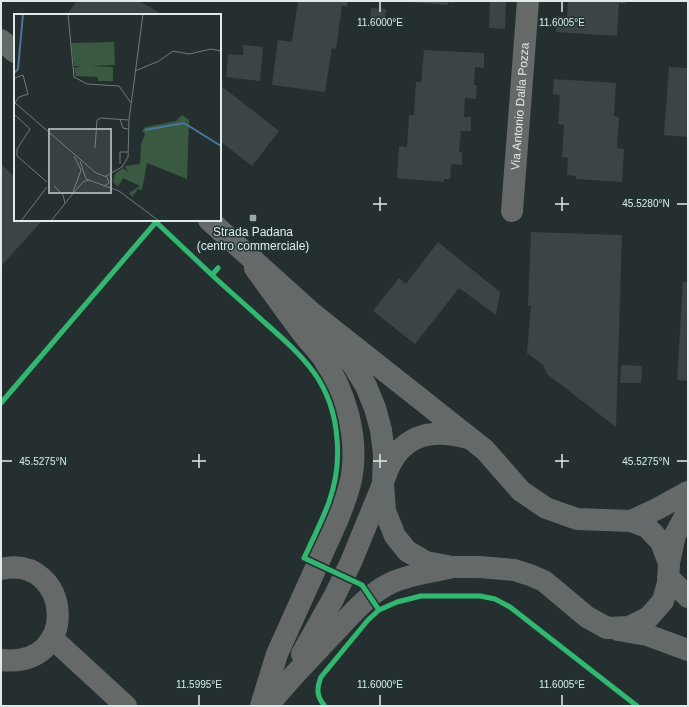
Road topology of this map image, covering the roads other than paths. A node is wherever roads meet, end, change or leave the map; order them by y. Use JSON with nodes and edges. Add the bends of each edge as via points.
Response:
{"nodes":[{"id":1,"x":528,"y":1,"type":"edge"},
{"id":2,"x":1,"y":40,"type":"edge"},
{"id":3,"x":14,"y":51,"type":"edge"},
{"id":4,"x":512,"y":211,"type":"dead end"},
{"id":5,"x":210,"y":221,"type":"edge"},
{"id":6,"x":238,"y":245,"type":"junction"},
{"id":7,"x":313,"y":314,"type":"junction"},
{"id":8,"x":468,"y":438,"type":"junction"},
{"id":9,"x":383,"y":484,"type":"junction"},
{"id":10,"x":688,"y":492,"type":"edge"},
{"id":11,"x":688,"y":511,"type":"edge"},
{"id":12,"x":631,"y":520,"type":"junction"},
{"id":13,"x":452,"y":567,"type":"junction"},
{"id":14,"x":1,"y":569,"type":"edge"},
{"id":15,"x":669,"y":570,"type":"junction"},
{"id":16,"x":688,"y":597,"type":"edge"},
{"id":17,"x":607,"y":628,"type":"junction"},
{"id":18,"x":52,"y":638,"type":"junction"},
{"id":19,"x":688,"y":650,"type":"edge"},
{"id":20,"x":1,"y":660,"type":"edge"},
{"id":21,"x":283,"y":686,"type":"junction"},
{"id":22,"x":126,"y":706,"type":"edge"},
{"id":23,"x":261,"y":706,"type":"edge"},
{"id":24,"x":268,"y":706,"type":"edge"}],
"edges":[{"from":1,"to":4,"type":"street","name":"Via Antonio Dalla Pozza"},
{"from":2,"to":3,"type":"main road"},
{"from":5,"to":6,"type":"main road"},
{"from":6,"to":7,"type":"main road"},
{"from":6,"to":23,"type":"street","via":[[308,341],[323,357],[335,378],[352,434],[352,475],[346,498],[277,654]]},
{"from":7,"to":8,"type":"main road"},
{"from":7,"to":9,"type":"main road","via":[[354,366],[366,386],[381,430],[384,454]]},
{"from":8,"to":9,"type":"main road","via":[[434,433],[418,438],[401,448],[390,463]]},
{"from":8,"to":12,"type":"main road","via":[[486,450],[521,491],[546,508],[577,519]]},
{"from":9,"to":13,"type":"main road","via":[[385,511],[395,536],[407,551],[426,562]]},
{"from":9,"to":21,"type":"street","via":[[351,562],[318,627]]},
{"from":10,"to":12,"type":"street","via":[[658,509]]},
{"from":11,"to":15,"type":"street","via":[[675,536]]},
{"from":12,"to":15,"type":"main road","via":[[647,527],[661,542]]},
{"from":13,"to":17,"type":"main road","via":[[514,570],[530,575],[544,581],[586,617]]},
{"from":13,"to":21,"type":"street","via":[[411,576],[379,590],[360,606]]},
{"from":14,"to":18,"type":"street","via":[[18,567],[29,570],[49,586],[56,598],[59,611],[58,625]]},
{"from":15,"to":16,"type":"main road"},
{"from":15,"to":17,"type":"main road","via":[[663,601],[649,617],[629,627]]},
{"from":17,"to":19,"type":"main road","via":[[647,635]]},
{"from":18,"to":20,"type":"street","via":[[31,658]]},
{"from":18,"to":22,"type":"street"},
{"from":21,"to":24,"type":"street"}]}
